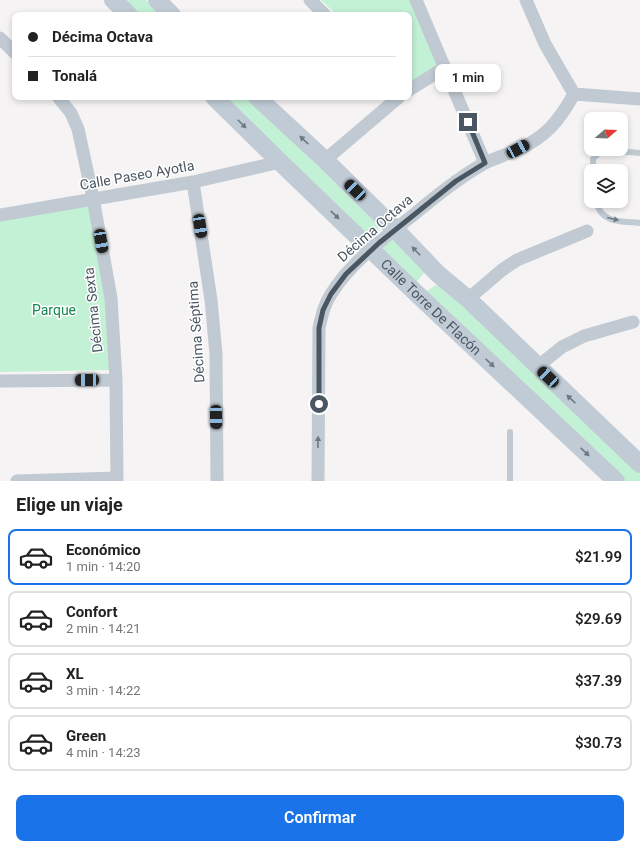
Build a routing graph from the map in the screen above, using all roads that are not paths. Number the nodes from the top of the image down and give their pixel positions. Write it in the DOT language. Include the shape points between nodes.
graph roads {
  1 [pos="113,0"];
  2 [pos="157,0"];
  3 [pos="310,0"];
  4 [pos="416,0"];
  5 [pos="526,0"];
  6 [pos="126,12"];
  7 [pos="169,12"];
  8 [pos="322,12"];
  9 [pos="0,38"];
  10 [pos="12,50"];
  11 [pos="444,68"];
  12 [pos="412,88"];
  13 [pos="574,94"];
  14 [pos="640,99"];
  15 [pos="60,100"];
  16 [pos="221,100"];
  17 [pos="260,100"];
  18 [pos="395,100"];
  19 [pos="640,153"];
  20 [pos="325,160"];
  21 [pos="280,162"];
  22 [pos="485,163"];
  23 [pos="593,164"];
  24 [pos="193,182"];
  25 [pos="93,198"];
  26 [pos="598,208"];
  27 [pos="0,215"];
  28 [pos="640,223"];
  29 [pos="395,229"];
  30 [pos="587,231"];
  31 [pos="371,250"];
  32 [pos="438,274"];
  33 [pos="416,294"];
  34 [pos="468,299"];
  35 [pos="633,322"];
  36 [pos="537,367"];
  37 [pos="116,380"];
  38 [pos="0,382"];
  39 [pos="510,432"];
  40 [pos="640,464"];
  41 [pos="117,480"];
  42 [pos="17,481"];
  43 [pos="217,481"];
  44 [pos="318,481"];
  45 [pos="510,481"];
  46 [pos="616,481"];
  1 -- 6 [label="street"];
  2 -- 7 [label="street"];
  3 -- 8 [label="street"];
  4 -- 11 [label="street"];
  5 -- 13 [label="street" via="545,44"];
  9 -- 10 [label="street"];
  11 -- 12 [label="street"];
  11 -- 22 [label="street"];
  13 -- 14 [label="street"];
  13 -- 22 [label="street, Décima Octava" via="563,114 547,132 518,149"];
  15 -- 25 [label="street, Décima Sexta" via="71,113 78,129"];
  16 -- 21 [label="street, Calle Torre De Flacón, one-way"];
  20 -- 17 [label="street, Calle Torre De Flacón, one-way"];
  18 -- 20 [label="street"];
  19 -- 23 [label="lane" via="601,151 593,159"];
  20 -- 29 [label="street, Calle Torre De Flacón"];
  21 -- 24 [label="street, Calle Paseo Ayotla"];
  21 -- 31 [label="street, Calle Torre De Flacón, one-way"];
  22 -- 29 [label="street, Décima Octava" via="456,181"];
  24 -- 25 [label="street, Calle Paseo Ayotla"];
  24 -- 43 [label="street, Décima Séptima" via="211,300 215,346"];
  25 -- 27 [label="street, Calle Paseo Ayotla"];
  25 -- 37 [label="street, Décima Sexta" via="110,298"];
  26 -- 28 [label="lane, one-way" via="601,214 611,220"];
  29 -- 31 [label="street, Décima Octava"];
  32 -- 29 [label="street, Calle Torre De Flacón, one-way"];
  30 -- 34 [label="street" via="517,260"];
  31 -- 33 [label="street, Calle Torre De Flacón"];
  44 -- 31 [label="street, Décima Octava, one-way" via="319,328 323,310 346,274"];
  32 -- 33 [label="street"];
  32 -- 34 [label="street, Calle Torre De Flacón"];
  33 -- 46 [label="street, Calle Torre De Flacón, one-way"];
  34 -- 36 [label="street, Calle Torre De Flacón"];
  35 -- 36 [label="street" via="584,336 562,347"];
  40 -- 36 [label="street, Calle Torre De Flacón, one-way"];
  37 -- 38 [label="street"];
  37 -- 41 [label="street, Décima Sexta"];
  39 -- 45 [label="lane"];
  41 -- 42 [label="street"];
}
